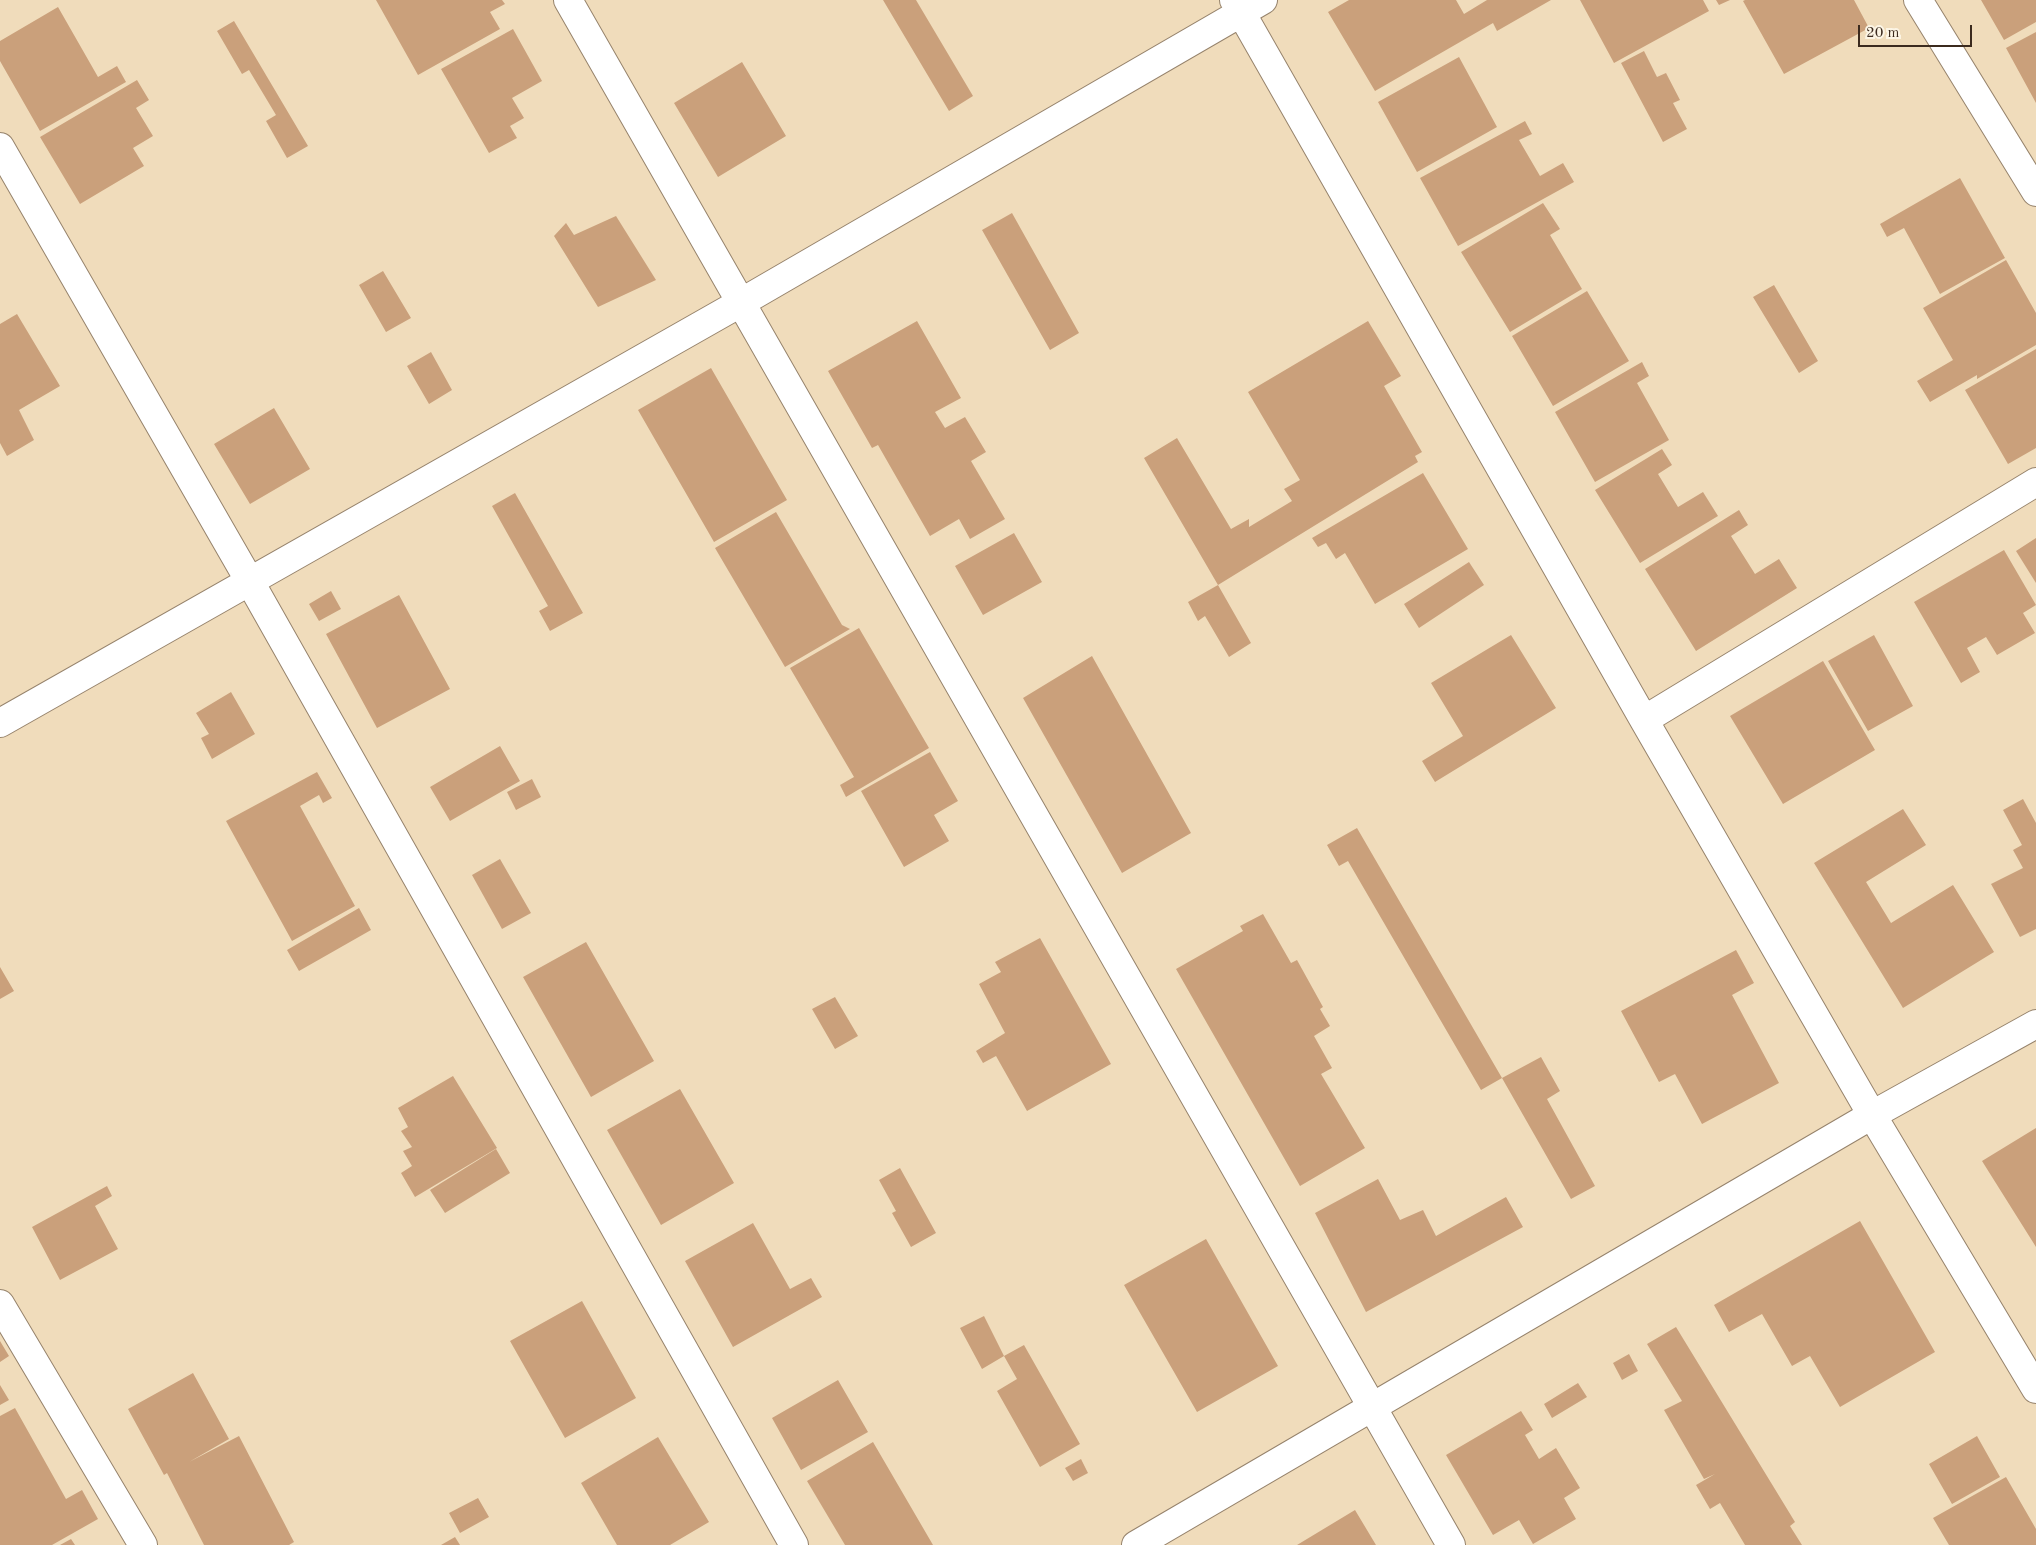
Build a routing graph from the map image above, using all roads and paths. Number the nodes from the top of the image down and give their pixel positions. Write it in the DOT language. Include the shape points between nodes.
graph roads {
  1 [pos="568,0"];
  2 [pos="1918,0"];
  3 [pos="1246,4"];
  4 [pos="0,147"];
  5 [pos="2036,192"];
  6 [pos="742,302"];
  7 [pos="2036,482"];
  8 [pos="249,580"];
  9 [pos="1644,720"];
  10 [pos="0,723"];
  11 [pos="2036,1024"];
  12 [pos="1872,1115"];
  13 [pos="0,1304"];
  14 [pos="2036,1389"];
  15 [pos="1373,1407"];
  16 [pos="143,1545"];
  17 [pos="794,1545"];
  18 [pos="1136,1545"];
  19 [pos="1452,1545"];
  1 -- 6 [label="street"];
  2 -- 5 [label="street"];
  3 -- 6 [label="street"];
  3 -- 9 [label="street"];
  4 -- 8 [label="street"];
  6 -- 8 [label="street"];
  6 -- 15 [label="street"];
  7 -- 9 [label="street"];
  8 -- 10 [label="street"];
  8 -- 17 [label="street"];
  9 -- 12 [label="street"];
  11 -- 12 [label="street"];
  12 -- 14 [label="street"];
  12 -- 15 [label="street"];
  13 -- 16 [label="street"];
  15 -- 18 [label="street"];
  15 -- 19 [label="street"];
}
